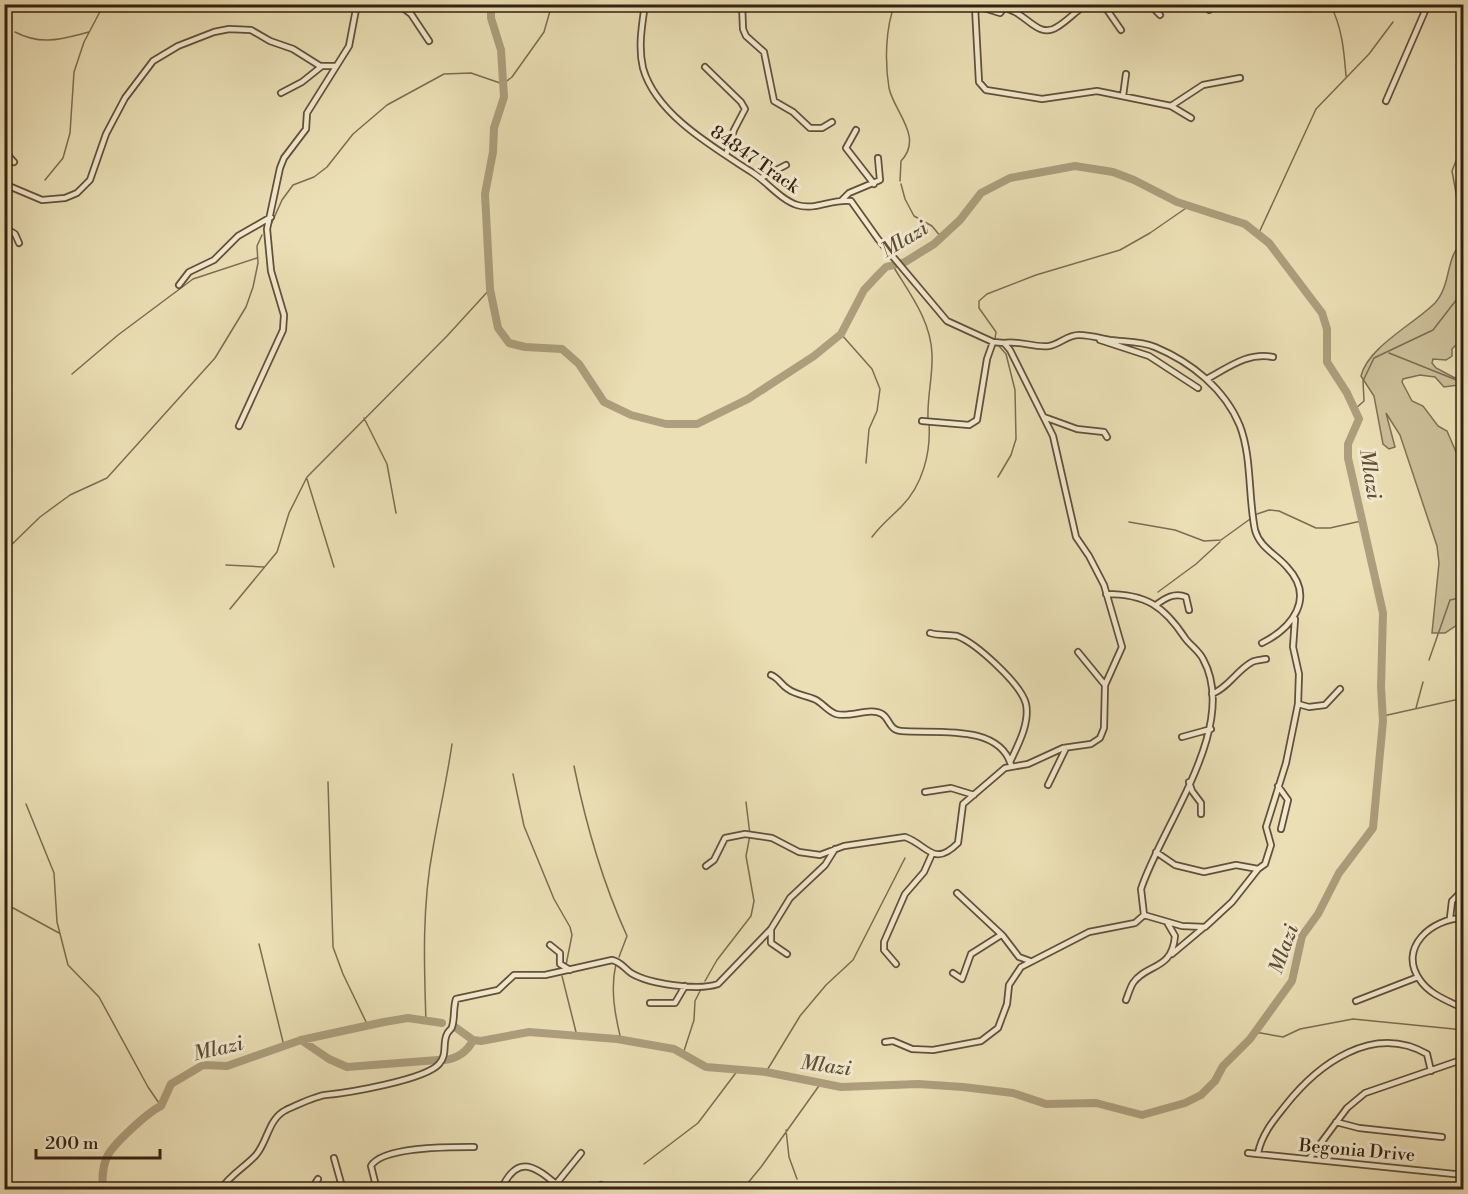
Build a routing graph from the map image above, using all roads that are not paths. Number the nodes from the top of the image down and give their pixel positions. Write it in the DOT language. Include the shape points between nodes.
graph roads {
  1 [pos="357,4"];
  2 [pos="381,4"];
  3 [pos="389,4"];
  4 [pos="398,4"];
  5 [pos="645,4"];
  6 [pos="742,4"];
  7 [pos="998,4"];
  8 [pos="1088,4"];
  9 [pos="1103,4"];
  10 [pos="1149,4"];
  11 [pos="1428,4"];
  12 [pos="973,6"];
  13 [pos="1004,8"];
  14 [pos="1160,15"];
  15 [pos="1121,30"];
  16 [pos="429,41"];
  17 [pos="322,66"];
  18 [pos="336,66"];
  19 [pos="705,67"];
  20 [pos="1126,74"];
  21 [pos="1240,78"];
  22 [pos="281,93"];
  23 [pos="1123,96"];
  24 [pos="1386,101"];
  25 [pos="1171,106"];
  26 [pos="1191,118"];
  27 [pos="832,122"];
  28 [pos="856,130"];
  29 [pos="4,151"];
  30 [pos="726,155"];
  31 [pos="878,158"];
  32 [pos="14,162"];
  33 [pos="786,165"];
  34 [pos="761,178"];
  35 [pos="4,184"];
  36 [pos="874,184"];
  37 [pos="842,200"];
  38 [pos="271,217"];
  39 [pos="4,227"];
  40 [pos="19,243"];
  41 [pos="179,285"];
  42 [pos="1095,337"];
  43 [pos="993,342"];
  44 [pos="1004,343"];
  45 [pos="1273,357"];
  46 [pos="1207,379"];
  47 [pos="1198,388"];
  48 [pos="1044,417"];
  49 [pos="922,421"];
  50 [pos="239,426"];
  51 [pos="1107,437"];
  52 [pos="1106,594"];
  53 [pos="1156,605"];
  54 [pos="1189,610"];
  55 [pos="1296,614"];
  56 [pos="930,633"];
  57 [pos="1262,643"];
  58 [pos="1078,652"];
  59 [pos="1266,659"];
  60 [pos="771,675"];
  61 [pos="1105,685"];
  62 [pos="1340,689"];
  63 [pos="1212,694"];
  64 [pos="1298,704"];
  65 [pos="1211,729"];
  66 [pos="1182,737"];
  67 [pos="1066,748"];
  68 [pos="1010,764"];
  69 [pos="1189,782"];
  70 [pos="1048,785"];
  71 [pos="1278,786"];
  72 [pos="925,792"];
  73 [pos="974,795"];
  74 [pos="1201,814"];
  75 [pos="1281,829"];
  76 [pos="835,849"];
  77 [pos="1156,852"];
  78 [pos="932,854"];
  79 [pos="706,866"];
  80 [pos="1258,869"];
  81 [pos="1464,889"];
  82 [pos="957,893"];
  83 [pos="1144,915"];
  84 [pos="1450,918"];
  85 [pos="1464,918"];
  86 [pos="1167,923"];
  87 [pos="1203,928"];
  88 [pos="771,929"];
  89 [pos="1001,935"];
  90 [pos="550,945"];
  91 [pos="787,954"];
  92 [pos="1169,955"];
  93 [pos="1030,961"];
  94 [pos="896,964"];
  95 [pos="570,970"];
  96 [pos="953,973"];
  97 [pos="1418,977"];
  98 [pos="685,986"];
  99 [pos="1126,1000"];
  100 [pos="1356,1001"];
  101 [pos="650,1003"];
  102 [pos="1464,1009"];
  103 [pos="885,1042"];
  104 [pos="1464,1059"];
  105 [pos="1431,1071"];
  106 [pos="1336,1122"];
  107 [pos="1442,1137"];
  108 [pos="474,1147"];
  109 [pos="581,1153"];
  110 [pos="1248,1153"];
  111 [pos="1258,1153"];
  112 [pos="334,1158"];
  113 [pos="1309,1159"];
  114 [pos="1464,1175"];
  115 [pos="318,1179"];
  116 [pos="556,1184"];
  117 [pos="220,1190"];
  118 [pos="311,1190"];
  119 [pos="343,1190"];
  120 [pos="376,1190"];
  121 [pos="501,1190"];
  122 [pos="563,1190"];
  1 -- 18 [label="street" via="349,46"];
  2 -- 3 [label="street"];
  4 -- 16 [label="street" via="411,14"];
  5 -- 30 [label="street, 84847 Track" via="641,47 650,85 687,128"];
  6 -- 27 [label="street" via="744,33 765,54 774,101 810,128 822,128"];
  7 -- 13 [label="street"];
  8 -- 13 [label="street" via="1048,30 1039,29"];
  9 -- 15 [label="street"];
  10 -- 14 [label="street"];
  11 -- 24 [label="street"];
  12 -- 13 [label="street" via="1000,13"];
  12 -- 23 [label="street" via="979,82 983,88 1042,99 1093,91"];
  17 -- 18 [label="street"];
  17 -- 22 [label="street"];
  17 -- 35 [label="street" via="255,31 214,32 153,61 125,98 106,134 90,180 77,193 42,200"];
  18 -- 38 [label="street" via="307,112 308,126 302,137 282,162"];
  19 -- 30 [label="street" via="745,109"];
  20 -- 23 [label="street"];
  21 -- 25 [label="street" via="1203,85"];
  23 -- 25 [label="street"];
  25 -- 26 [label="street"];
  28 -- 36 [label="street" via="846,148"];
  29 -- 32 [label="street"];
  30 -- 34 [label="street, 84847 Track"];
  31 -- 36 [label="street" via="881,179"];
  33 -- 34 [label="street"];
  34 -- 37 [label="street, 84847 Track" via="800,206"];
  36 -- 37 [label="street, 84847 Track"];
  37 -- 43 [label="street" via="854,204 946,321"];
  38 -- 41 [label="street" via="238,236 214,260 189,272"];
  38 -- 50 [label="street" via="268,247 284,330"];
  39 -- 40 [label="street" via="15,234"];
  42 -- 44 [label="street" via="1075,335 1049,346"];
  42 -- 46 [label="street" via="1155,347"];
  42 -- 47 [label="street" via="1149,356"];
  43 -- 44 [label="street"];
  43 -- 49 [label="street" via="975,422 962,425"];
  44 -- 48 [label="street"];
  45 -- 46 [label="street" via="1243,359"];
  46 -- 55 [label="street" via="1239,425 1245,443 1256,532 1266,549 1292,573 1298,591"];
  48 -- 51 [label="street" via="1077,429 1104,432"];
  48 -- 52 [label="street" via="1055,443 1076,537 1097,569"];
  52 -- 53 [label="street" via="1131,596"];
  52 -- 61 [label="street" via="1122,647"];
  53 -- 54 [label="street" via="1180,594 1186,597"];
  53 -- 63 [label="street" via="1171,617 1203,660"];
  55 -- 57 [label="street" via="1286,629"];
  55 -- 64 [label="street" via="1293,647 1299,674"];
  56 -- 68 [label="street" via="966,641 989,658 1020,693 1026,704 1024,729"];
  58 -- 61 [label="street"];
  59 -- 63 [label="street" via="1251,663 1226,687"];
  60 -- 68 [label="street" via="788,689 814,699 833,713 879,713 900,731 970,735 1000,747"];
  61 -- 67 [label="street" via="1104,728 1100,738 1091,744"];
  62 -- 64 [label="street" via="1325,705"];
  63 -- 65 [label="street"];
  64 -- 71 [label="street"];
  65 -- 66 [label="street"];
  65 -- 69 [label="street"];
  67 -- 68 [label="street" via="1028,764"];
  67 -- 70 [label="street"];
  68 -- 73 [label="street"];
  69 -- 74 [label="street" via="1201,803"];
  69 -- 77 [label="street"];
  71 -- 75 [label="street" via="1288,800"];
  71 -- 80 [label="street" via="1266,827 1270,851 1265,864"];
  72 -- 73 [label="street" via="951,788"];
  73 -- 78 [label="street" via="962,808 957,843 946,853"];
  76 -- 78 [label="street" via="905,837"];
  76 -- 79 [label="street" via="811,855 772,838 733,836 723,839"];
  76 -- 88 [label="street" via="825,865 790,898"];
  77 -- 80 [label="street" via="1175,865 1204,872 1236,865"];
  77 -- 83 [label="street" via="1141,889"];
  78 -- 94 [label="street" via="924,872 906,891 884,942 884,950"];
  80 -- 87 [label="street" via="1232,902"];
  81 -- 84 [label="street" via="1452,901"];
  82 -- 89 [label="street"];
  83 -- 86 [label="street"];
  83 -- 93 [label="street" via="1135,923 1089,932"];
  84 -- 85 [label="street"];
  84 -- 97 [label="street" via="1435,924 1420,939 1414,958"];
  86 -- 87 [label="street"];
  86 -- 92 [label="street" via="1175,936"];
  87 -- 92 [label="street"];
  88 -- 91 [label="street" via="771,942"];
  88 -- 98 [label="street" via="718,984"];
  89 -- 93 [label="street" via="1018,957"];
  89 -- 96 [label="street" via="971,954 962,979"];
  90 -- 95 [label="street" via="560,953 560,964"];
  92 -- 99 [label="street" via="1135,980"];
  93 -- 103 [label="street" via="1011,980 998,1028 981,1041 933,1050"];
  95 -- 98 [label="street" via="612,960 642,977"];
  95 -- 117 [label="street" via="514,975 498,990 456,999 446,1053 437,1067 382,1086 324,1095 285,1110 274,1120 255,1155 230,1175"];
  97 -- 100 [label="street"];
  97 -- 102 [label="street" via="1430,991"];
  98 -- 101 [label="street" via="675,1004"];
  104 -- 105 [label="street"];
  105 -- 106 [label="street" via="1365,1094"];
  105 -- 111 [label="street" via="1427,1054 1387,1042 1338,1057 1299,1088 1266,1130"];
  106 -- 107 [label="street"];
  106 -- 113 [label="street"];
  108 -- 120 [label="street" via="416,1148 380,1159 371,1166"];
  109 -- 116 [label="street"];
  110 -- 111 [label="street, Begonia Drive"];
  111 -- 113 [label="street, Begonia Drive"];
  112 -- 119 [label="street"];
  113 -- 114 [label="street, Begonia Drive"];
  115 -- 118 [label="street"];
  116 -- 121 [label="street" via="537,1168 524,1166 512,1171"];
  116 -- 122 [label="street"];
}
